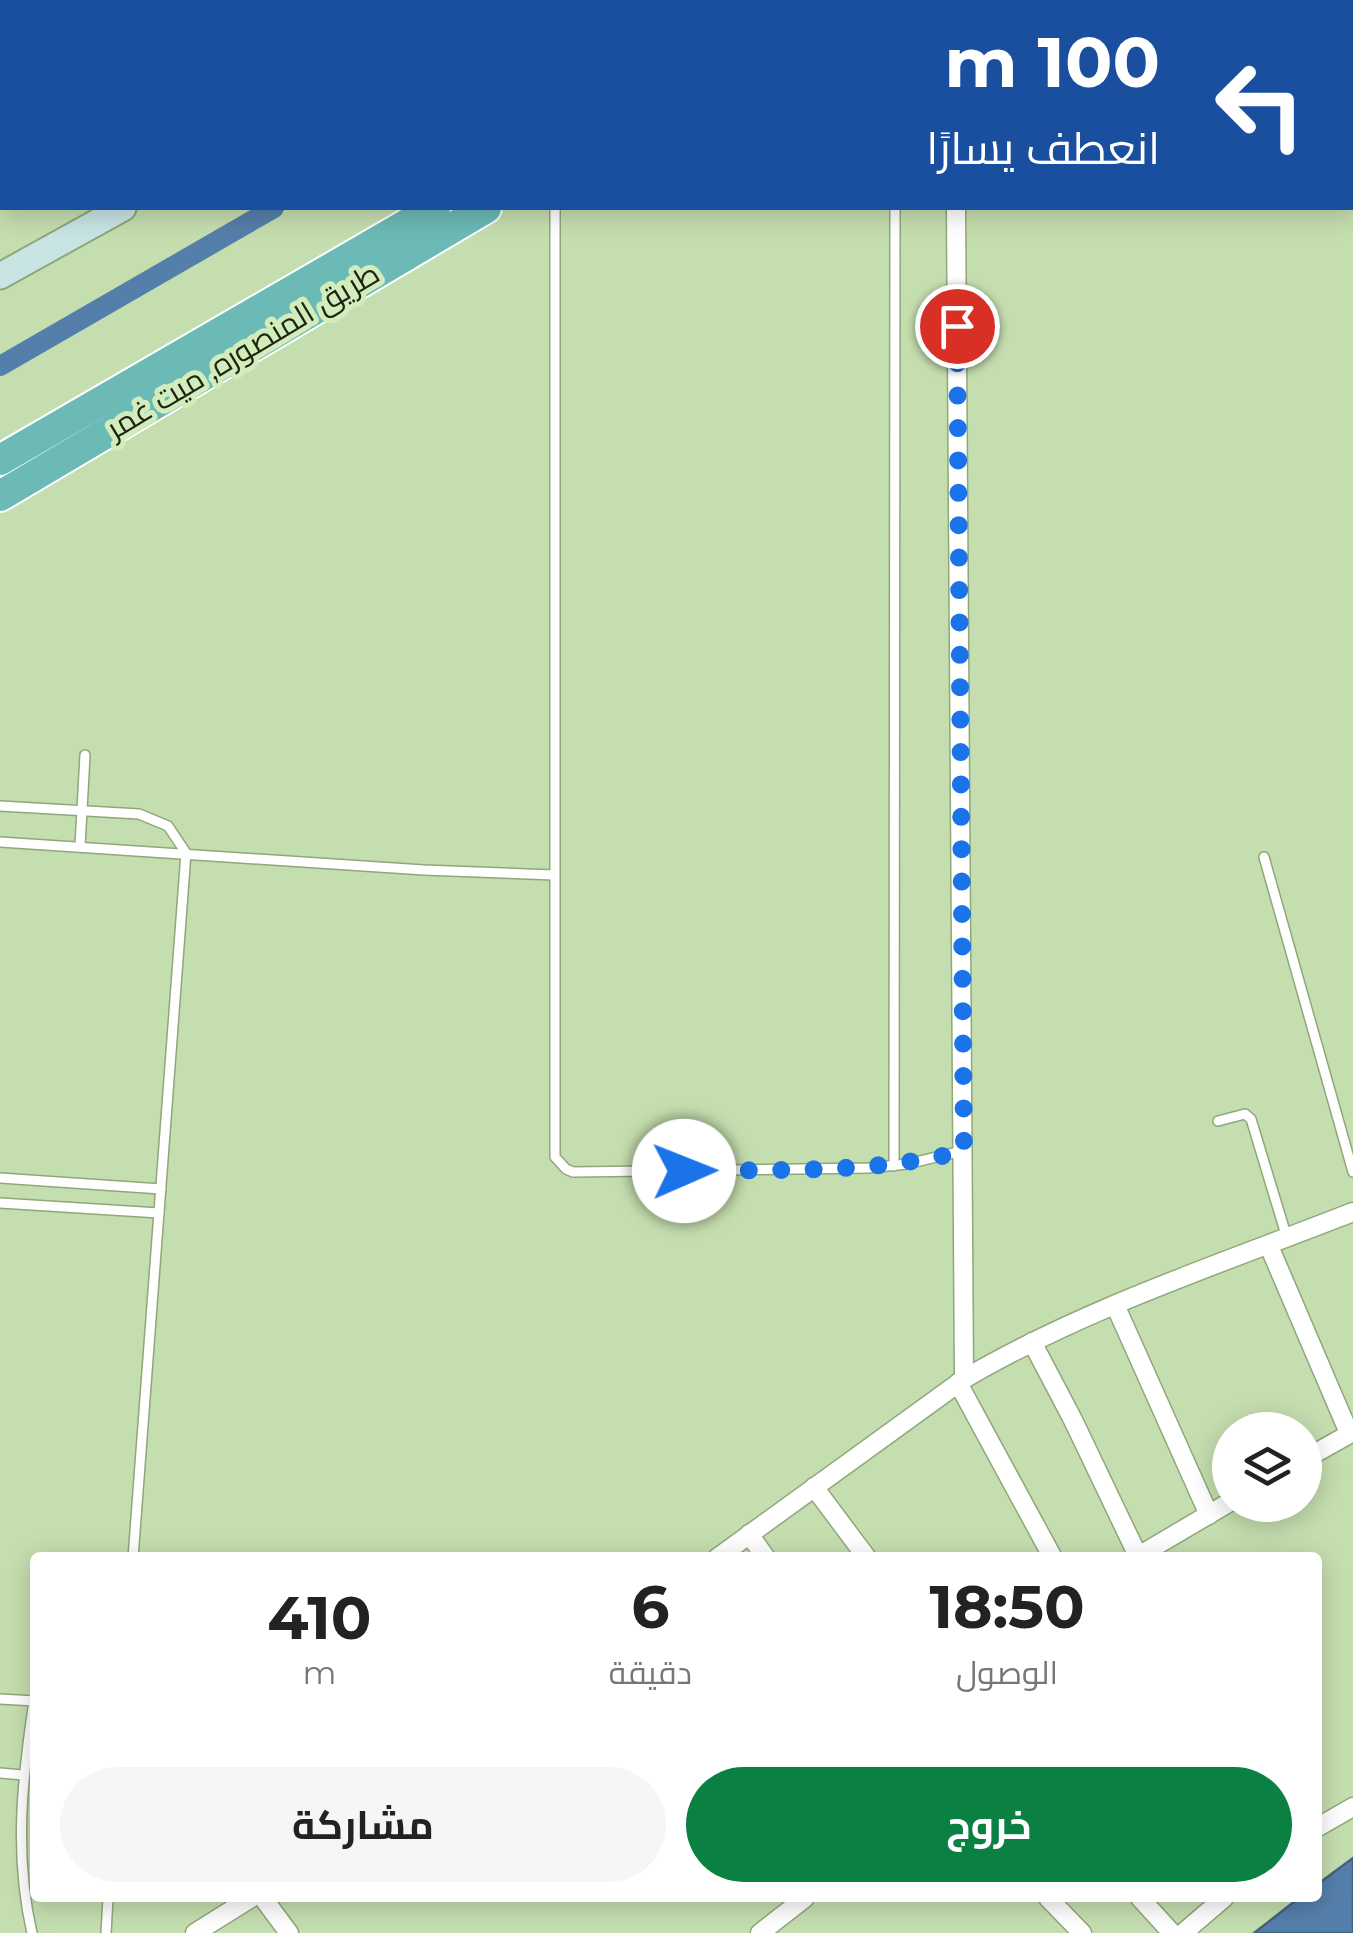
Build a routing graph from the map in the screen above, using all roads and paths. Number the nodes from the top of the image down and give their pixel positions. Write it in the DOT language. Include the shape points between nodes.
graph roads {
  1 [pos="115,210"];
  2 [pos="432,210"];
  3 [pos="483,210"];
  4 [pos="555,210"];
  5 [pos="895,210"];
  6 [pos="956,210"];
  7 [pos="0,276"];
  8 [pos="0,460"];
  9 [pos="0,496"];
  10 [pos="85,754"];
  11 [pos="0,806"];
  12 [pos="82,810"];
  13 [pos="0,842"];
  14 [pos="80,846"];
  15 [pos="186,853"];
  16 [pos="1264,856"];
  17 [pos="554,875"];
  18 [pos="1218,1121"];
  19 [pos="964,1151"];
  20 [pos="894,1166"];
  21 [pos="1353,1172"];
  22 [pos="0,1178"];
  23 [pos="161,1188"];
  24 [pos="0,1203"];
  25 [pos="1353,1212"];
  26 [pos="159,1213"];
  27 [pos="1288,1238"];
  28 [pos="1269,1246"];
  29 [pos="1116,1306"];
  30 [pos="1032,1342"];
  31 [pos="961,1381"];
  32 [pos="1351,1432"];
  33 [pos="1322,1449"];
  34 [pos="814,1488"];
  35 [pos="1212,1513"];
  36 [pos="1208,1515"];
  37 [pos="749,1534"];
  38 [pos="133,1552"];
  39 [pos="725,1552"];
  40 [pos="762,1552"];
  41 [pos="862,1552"];
  42 [pos="1050,1552"];
  43 [pos="1134,1552"];
  44 [pos="1143,1552"];
  45 [pos="0,1699"];
  46 [pos="30,1702"];
  47 [pos="30,1733"];
  48 [pos="0,1773"];
  49 [pos="23,1776"];
  50 [pos="1353,1806"];
  51 [pos="1322,1825"];
  52 [pos="30,1870"];
  53 [pos="22,1871"];
  54 [pos="108,1902"];
  55 [pos="245,1902"];
  56 [pos="266,1902"];
  57 [pos="800,1902"];
  58 [pos="1052,1902"];
  59 [pos="1144,1902"];
  60 [pos="1219,1902"];
  61 [pos="32,1933"];
  62 [pos="106,1933"];
  63 [pos="195,1933"];
  64 [pos="290,1933"];
  65 [pos="760,1933"];
  66 [pos="1082,1933"];
  67 [pos="1172,1933"];
  68 [pos="1183,1933"];
  1 -- 7 [label="main road"];
  2 -- 8 [label="highway, طريق المنصوره, ميت غمر"];
  3 -- 9 [label="highway, طريق المنصوره, ميت غمر"];
  4 -- 17 [label="lane"];
  5 -- 20 [label="lane"];
  6 -- 19 [label="street"];
  10 -- 12 [label="lane"];
  11 -- 12 [label="lane"];
  12 -- 14 [label="lane"];
  12 -- 15 [label="lane" via="155,818"];
  13 -- 14 [label="lane"];
  14 -- 15 [label="lane"];
  15 -- 17 [label="lane"];
  15 -- 23 [label="lane"];
  16 -- 21 [label="lane"];
  17 -- 20 [label="lane" via="553,1148 566,1169"];
  18 -- 27 [label="lane" via="1244,1114 1252,1119"];
  19 -- 20 [label="lane"];
  19 -- 31 [label="street"];
  22 -- 23 [label="lane"];
  23 -- 26 [label="lane"];
  24 -- 26 [label="lane"];
  25 -- 27 [label="street"];
  26 -- 38 [label="lane"];
  27 -- 28 [label="street"];
  28 -- 29 [label="street"];
  28 -- 32 [label="street"];
  29 -- 30 [label="street"];
  29 -- 36 [label="street"];
  30 -- 31 [label="street"];
  30 -- 43 [label="street"];
  31 -- 34 [label="street"];
  31 -- 42 [label="street"];
  32 -- 33 [label="street"];
  34 -- 37 [label="street"];
  34 -- 41 [label="street"];
  35 -- 36 [label="street"];
  36 -- 44 [label="street"];
  37 -- 39 [label="street"];
  37 -- 40 [label="street"];
  45 -- 46 [label="lane"];
  47 -- 49 [label="lane"];
  48 -- 49 [label="lane"];
  49 -- 53 [label="lane"];
  50 -- 51 [label="street"];
  52 -- 53 [label="lane"];
  53 -- 61 [label="lane"];
  54 -- 62 [label="lane"];
  55 -- 63 [label="street"];
  56 -- 64 [label="street"];
  57 -- 65 [label="street"];
  58 -- 66 [label="street"];
  59 -- 67 [label="street"];
  60 -- 68 [label="street"];
}
